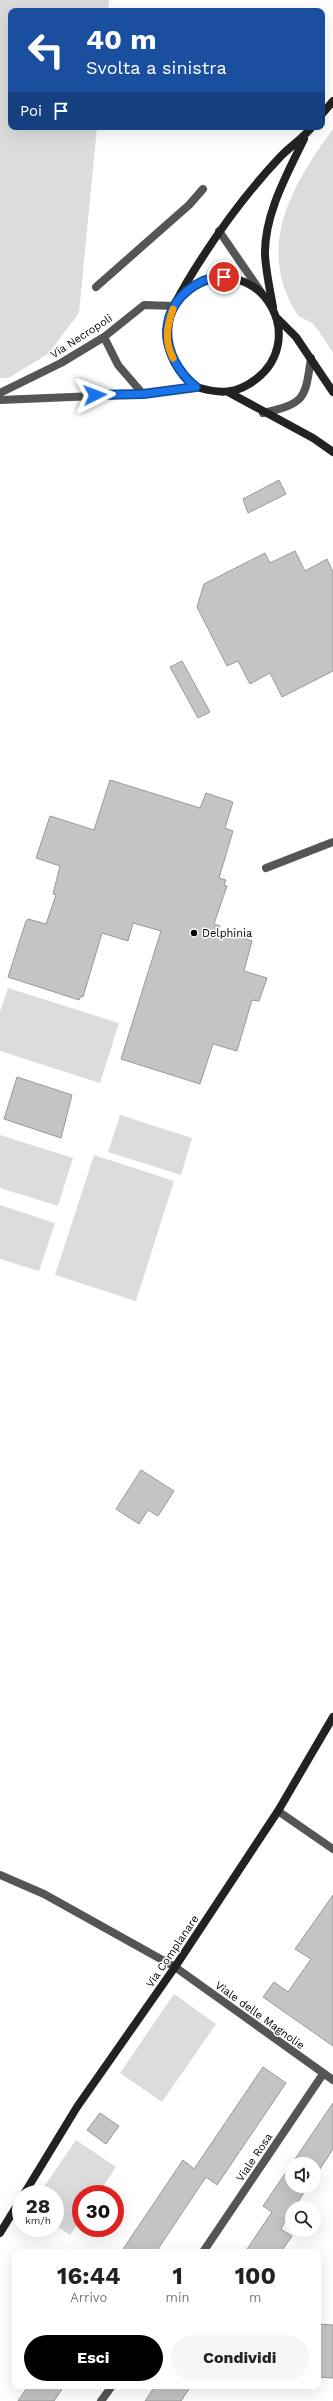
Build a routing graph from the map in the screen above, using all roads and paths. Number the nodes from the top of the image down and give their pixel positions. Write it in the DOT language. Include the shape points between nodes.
graph roads {
  1 [pos="333,101"];
  2 [pos="325,110"];
  3 [pos="310,130"];
  4 [pos="305,136"];
  5 [pos="203,189"];
  6 [pos="219,231"];
  7 [pos="96,287"];
  8 [pos="261,292"];
  9 [pos="174,306"];
  10 [pos="273,308"];
  11 [pos="278,319"];
  12 [pos="104,337"];
  13 [pos="311,358"];
  14 [pos="196,387"];
  15 [pos="228,392"];
  16 [pos="333,392"];
  17 [pos="0,393"];
  18 [pos="143,394"];
  19 [pos="0,400"];
  20 [pos="263,413"];
  21 [pos="333,452"];
  22 [pos="333,842"];
  23 [pos="266,868"];
  24 [pos="333,1717"];
  25 [pos="278,1811"];
  26 [pos="333,1849"];
  27 [pos="0,1875"];
  28 [pos="174,1967"];
  29 [pos="323,2074"];
  30 [pos="333,2080"];
  31 [pos="29,2185"];
  32 [pos="12,2214"];
  33 [pos="0,2233"];
  34 [pos="205,2249"];
  35 [pos="110,2389"];
  36 [pos="101,2401"];
  1 -- 2 [label="street"];
  3 -- 4 [label="street"];
  4 -- 6 [label="street" via="282,156"];
  4 -- 10 [label="street" via="285,179 268,229 265,254"];
  5 -- 7 [label="street"];
  6 -- 8 [label="street"];
  6 -- 9 [label="street"];
  8 -- 9 [label="street" via="243,281 224,277 210,279 187,290"];
  8 -- 10 [label="street"];
  9 -- 12 [label="street, Via Necropoli" via="144,305"];
  9 -- 14 [label="street" via="167,327 168,349 181,373"];
  10 -- 11 [label="street"];
  11 -- 13 [label="street" via="296,337"];
  11 -- 15 [label="street" via="278,345 272,361 262,374 249,384"];
  12 -- 17 [label="street, Via Necropoli" via="61,363"];
  12 -- 18 [label="street" via="118,365"];
  13 -- 16 [label="street"];
  13 -- 20 [label="street" via="308,383 302,397 286,407"];
  14 -- 15 [label="street" via="213,392"];
  14 -- 18 [label="street"];
  15 -- 20 [label="street"];
  18 -- 19 [label="street"];
  20 -- 21 [label="street" via="313,438"];
  22 -- 23 [label="street"];
  24 -- 25 [label="street, Via Complanare"];
  25 -- 26 [label="street"];
  25 -- 28 [label="street, Via Complanare"];
  27 -- 28 [label="street, Viale delle Magnolie" via="44,1894"];
  28 -- 29 [label="street, Viale delle Magnolie"];
  28 -- 31 [label="street, Via Complanare" via="77,2107"];
  29 -- 30 [label="street, Viale delle Magnolie"];
  29 -- 34 [label="street, Viale Rosa"];
  32 -- 33 [label="street"];
  35 -- 36 [label="street"];
}
